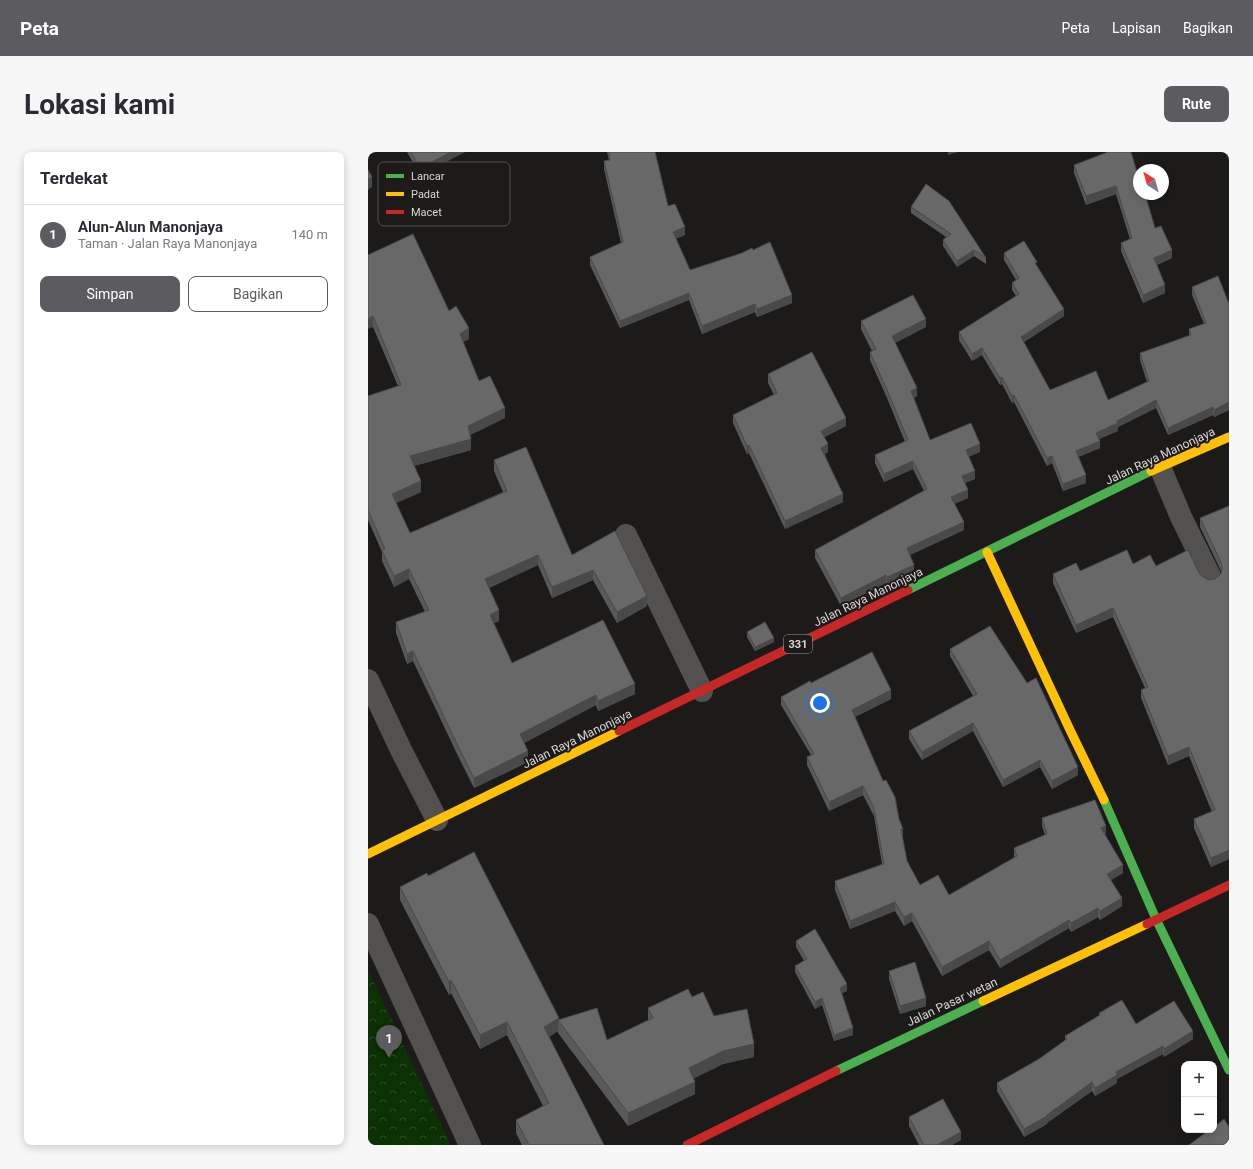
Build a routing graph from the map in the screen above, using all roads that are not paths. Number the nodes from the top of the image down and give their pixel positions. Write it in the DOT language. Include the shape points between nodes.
graph roads {
  1 [pos="1229,437"];
  2 [pos="1160,467"];
  3 [pos="626,535"];
  4 [pos="987,552"];
  5 [pos="1210,576"];
  6 [pos="368,680"];
  7 [pos="702,691"];
  8 [pos="437,820"];
  9 [pos="368,854"];
  10 [pos="1229,884"];
  11 [pos="1156,919"];
  12 [pos="368,924"];
  13 [pos="1229,1070"];
  14 [pos="470,1145"];
  15 [pos="687,1145"];
  1 -- 2 [label="street, Jalan Raya Manonjaya / 331"];
  2 -- 4 [label="street, Jalan Raya Manonjaya / 331"];
  2 -- 5 [label="street"];
  3 -- 7 [label="street"];
  4 -- 7 [label="street, Jalan Raya Manonjaya / 331"];
  4 -- 11 [label="street" via="1107,805"];
  6 -- 8 [label="street"];
  7 -- 8 [label="street, Jalan Raya Manonjaya / 331"];
  8 -- 9 [label="street, Jalan Raya Manonjaya / 331"];
  10 -- 11 [label="street, Jalan Pasar wetan"];
  11 -- 13 [label="street"];
  11 -- 15 [label="street, Jalan Pasar wetan" via="848,1065"];
  12 -- 14 [label="street"];
}
